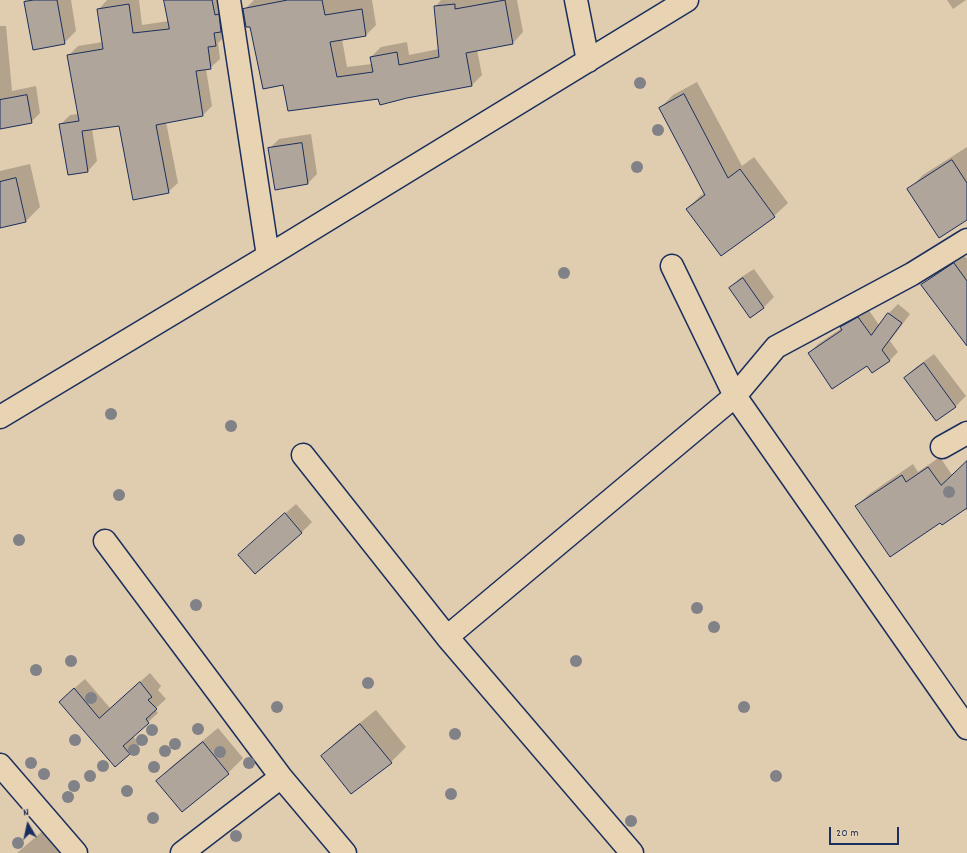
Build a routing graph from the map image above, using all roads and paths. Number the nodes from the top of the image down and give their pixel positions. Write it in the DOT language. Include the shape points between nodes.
graph roads {
  1 [pos="228,0"];
  2 [pos="576,0"];
  3 [pos="687,0"];
  4 [pos="588,61"];
  5 [pos="967,240"];
  6 [pos="268,256"];
  7 [pos="672,266"];
  8 [pos="735,396"];
  9 [pos="0,417"];
  10 [pos="967,433"];
  11 [pos="942,447"];
  12 [pos="303,455"];
  13 [pos="105,541"];
  14 [pos="447,637"];
  15 [pos="967,728"];
  16 [pos="0,765"];
  17 [pos="281,777"];
  18 [pos="76,853"];
  19 [pos="182,853"];
  20 [pos="345,853"];
  21 [pos="632,853"];
  1 -- 6 [label="street"];
  2 -- 4 [label="street"];
  3 -- 4 [label="street"];
  4 -- 6 [label="street"];
  5 -- 8 [label="street" via="912,274 776,347"];
  6 -- 9 [label="street"];
  7 -- 8 [label="street"];
  8 -- 14 [label="street"];
  8 -- 15 [label="street"];
  10 -- 11 [label="street"];
  12 -- 14 [label="street"];
  13 -- 17 [label="street"];
  14 -- 21 [label="street"];
  16 -- 18 [label="street"];
  17 -- 19 [label="street"];
  17 -- 20 [label="street"];
}
